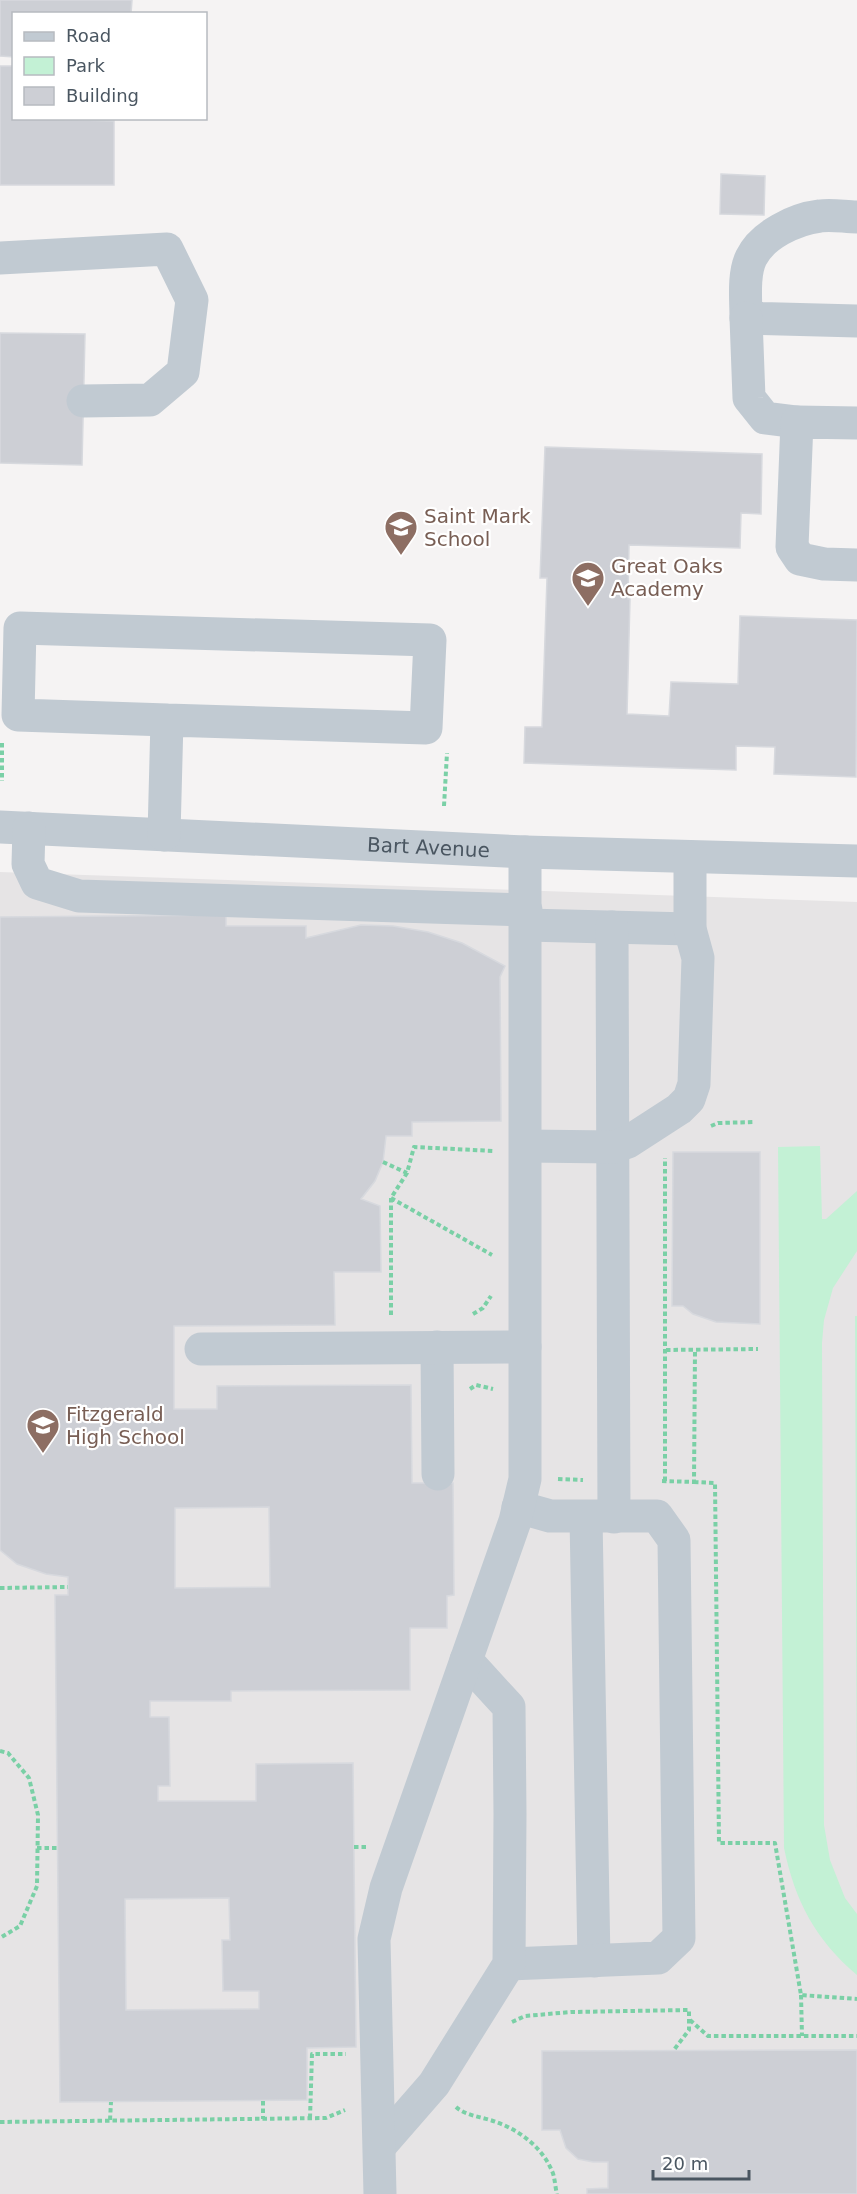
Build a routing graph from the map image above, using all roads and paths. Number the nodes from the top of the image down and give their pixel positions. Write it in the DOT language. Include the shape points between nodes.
graph roads {
  1 [pos="857,217"];
  2 [pos="0,258"];
  3 [pos="746,318"];
  4 [pos="857,321"];
  5 [pos="83,401"];
  6 [pos="798,422"];
  7 [pos="857,423"];
  8 [pos="857,565"];
  9 [pos="167,720"];
  10 [pos="426,728"];
  11 [pos="2,734"];
  12 [pos="2,781"];
  13 [pos="444,806"];
  14 [pos="14,828"];
  15 [pos="164,835"];
  16 [pos="525,852"];
  17 [pos="690,857"];
  18 [pos="857,861"];
  19 [pos="526,918"];
  20 [pos="612,927"];
  21 [pos="690,929"];
  22 [pos="614,1147"];
  23 [pos="515,1149"];
  24 [pos="665,1151"];
  25 [pos="383,1162"];
  26 [pos="407,1173"];
  27 [pos="391,1198"];
  28 [pos="493,1256"];
  29 [pos="492,1294"];
  30 [pos="468,1317"];
  31 [pos="392,1323"];
  32 [pos="437,1347"];
  33 [pos="525,1347"];
  34 [pos="201,1349"];
  35 [pos="758,1349"];
  36 [pos="666,1350"];
  37 [pos="463,1394"];
  38 [pos="500,1394"];
  39 [pos="438,1474"];
  40 [pos="665,1481"];
  41 [pos="694,1482"];
  42 [pos="518,1507"];
  43 [pos="600,1517"];
  44 [pos="68,1587"];
  45 [pos="0,1588"];
  46 [pos="466,1660"];
  47 [pos="0,1751"];
  48 [pos="37,1848"];
  49 [pos="57,1848"];
  50 [pos="0,1938"];
  51 [pos="594,1961"];
  52 [pos="509,1964"];
  53 [pos="801,1995"];
  54 [pos="857,1999"];
  55 [pos="689,2019"];
  56 [pos="507,2025"];
  57 [pos="802,2036"];
  58 [pos="857,2036"];
  59 [pos="673,2051"];
  60 [pos="358,2054"];
  61 [pos="454,2098"];
  62 [pos="263,2100"];
  63 [pos="111,2102"];
  64 [pos="347,2109"];
  65 [pos="310,2118"];
  66 [pos="263,2119"];
  67 [pos="110,2120"];
  68 [pos="0,2122"];
  69 [pos="380,2146"];
  70 [pos="380,2194"];
  71 [pos="557,2194"];
  1 -- 3 [label="street" via="820,216 803,220 776,231 758,246 747,273"];
  2 -- 5 [label="street" via="167,249 192,300 183,372 150,400"];
  3 -- 4 [label="street"];
  3 -- 6 [label="street" via="749,398 765,418"];
  6 -- 7 [label="street"];
  6 -- 8 [label="street" via="792,547 800,559"];
  9 -- 10 [label="street"];
  9 -- 10 [label="street" via="18,715 20,627 429,640"];
  9 -- 15 [label="street"];
  10 -- 13 [label="path" via="447,749"];
  11 -- 12 [label="path"];
  14 -- 15 [label="street, Bart Avenue"];
  14 -- 19 [label="street" via="37,883 79,896"];
  15 -- 16 [label="street, Bart Avenue"];
  16 -- 17 [label="street, Bart Avenue"];
  16 -- 19 [label="street"];
  17 -- 18 [label="street, Bart Avenue"];
  17 -- 21 [label="street"];
  19 -- 20 [label="street"];
  19 -- 23 [label="street"];
  20 -- 21 [label="street"];
  20 -- 22 [label="street"];
  21 -- 22 [label="street" via="698,958 692,1092 679,1109"];
  22 -- 23 [label="street"];
  22 -- 43 [label="street"];
  23 -- 26 [label="path" via="414,1147"];
  23 -- 33 [label="street"];
  24 -- 36 [label="path"];
  25 -- 26 [label="path"];
  26 -- 27 [label="path"];
  27 -- 28 [label="path"];
  27 -- 31 [label="path"];
  29 -- 30 [label="path" via="483,1308"];
  32 -- 33 [label="street"];
  32 -- 34 [label="street"];
  32 -- 39 [label="street"];
  33 -- 42 [label="street" via="525,1479"];
  35 -- 36 [label="path"];
  36 -- 40 [label="path"];
  37 -- 38 [label="path" via="476,1384"];
  41 -- 53 [label="path" via="715,1483 719,1843 775,1843"];
  42 -- 43 [label="street" via="550,1516"];
  42 -- 46 [label="street"];
  43 -- 51 [label="street"];
  43 -- 51 [label="street" via="657,1516 674,1540 679,1938 658,1958"];
  44 -- 45 [label="path"];
  46 -- 52 [label="street" via="508,1707"];
  46 -- 69 [label="street" via="386,1888 374,1939"];
  47 -- 48 [label="path" via="8,1753 29,1778 38,1815"];
  48 -- 49 [label="path"];
  48 -- 50 [label="path" via="37,1886 20,1926"];
  51 -- 52 [label="street"];
  52 -- 69 [label="street" via="434,2084"];
  53 -- 54 [label="path"];
  53 -- 57 [label="path"];
  55 -- 56 [label="path" via="689,2010 571,2012 525,2016"];
  55 -- 57 [label="path" via="708,2036"];
  55 -- 59 [label="path" via="689,2030"];
  57 -- 58 [label="path"];
  60 -- 65 [label="path" via="312,2054"];
  61 -- 71 [label="path" via="457,2109 505,2126 540,2151 552,2172"];
  62 -- 66 [label="path"];
  63 -- 67 [label="path"];
  64 -- 65 [label="path" via="326,2118"];
  65 -- 66 [label="path"];
  66 -- 67 [label="path"];
  67 -- 68 [label="path"];
  69 -- 70 [label="street"];
}
